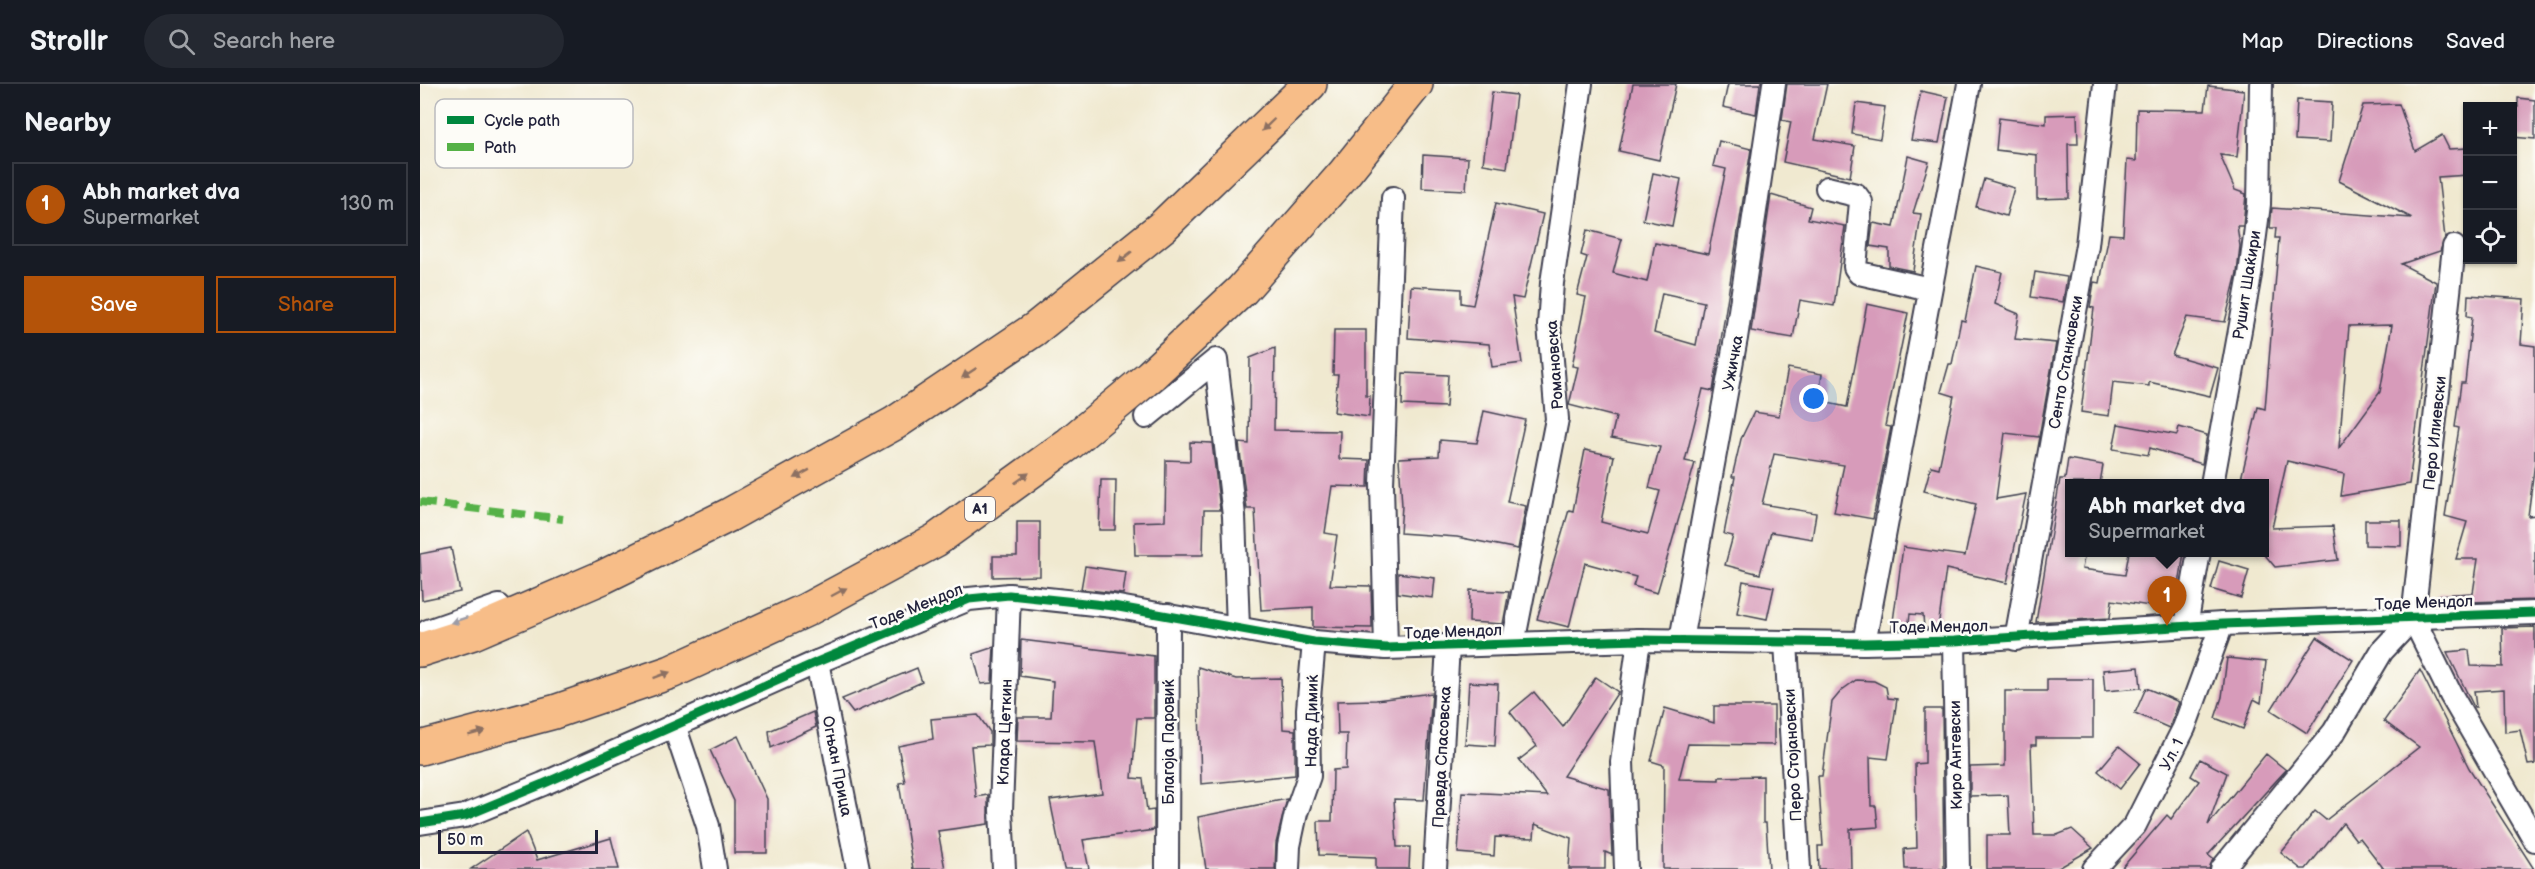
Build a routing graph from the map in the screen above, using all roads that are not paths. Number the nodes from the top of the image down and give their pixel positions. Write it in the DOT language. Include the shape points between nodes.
graph roads {
  1 [pos="1310,84"];
  2 [pos="1416,84"];
  3 [pos="1581,84"];
  4 [pos="1774,84"];
  5 [pos="1969,84"];
  6 [pos="2105,84"];
  7 [pos="2261,84"];
  8 [pos="1827,188"];
  9 [pos="1393,198"];
  10 [pos="2454,247"];
  11 [pos="1930,289"];
  12 [pos="1146,417"];
  13 [pos="2213,479"];
  14 [pos="729,515"];
  15 [pos="2198,557"];
  16 [pos="1009,595"];
  17 [pos="2535,613"];
  18 [pos="1168,615"];
  19 [pos="2413,618"];
  20 [pos="2222,624"];
  21 [pos="2186,626"];
  22 [pos="1238,628"];
  23 [pos="420,634"];
  24 [pos="2016,639"];
  25 [pos="1639,640"];
  26 [pos="1681,640"];
  27 [pos="1954,641"];
  28 [pos="1314,642"];
  29 [pos="1786,642"];
  30 [pos="1864,643"];
  31 [pos="1513,644"];
  32 [pos="1448,646"];
  33 [pos="1386,648"];
  34 [pos="420,650"];
  35 [pos="818,662"];
  36 [pos="674,725"];
  37 [pos="420,748"];
  38 [pos="420,823"];
  39 [pos="2535,840"];
  40 [pos="715,869"];
  41 [pos="858,869"];
  42 [pos="1004,869"];
  43 [pos="1167,869"];
  44 [pos="1288,869"];
  45 [pos="1435,869"];
  46 [pos="1626,869"];
  47 [pos="1799,869"];
  48 [pos="1958,869"];
  49 [pos="2094,869"];
  50 [pos="2222,869"];
  1 -- 14 [label="highway, one-way" via="1163,226 1035,329 895,423"];
  37 -- 2 [label="highway, A1, one-way" via="554,712 671,672 806,610 936,540 1070,443 1225,306 1343,175"];
  3 -- 31 [label="street, Романовска" via="1552,283 1549,325 1557,419"];
  4 -- 26 [label="street, Ужичка" via="1736,338"];
  5 -- 11 [label="street"];
  6 -- 24 [label="street, Сенто Станковски" via="2087,244"];
  7 -- 13 [label="street, Рушит Шаќири" via="2259,204 2252,264"];
  8 -- 11 [label="street" via="1856,195 1861,202 1855,267 1859,273"];
  9 -- 33 [label="street, Тоде Мендол" via="1382,484"];
  10 -- 19 [label="street, Перо Илиевски"];
  11 -- 30 [label="street"];
  12 -- 22 [label="street" via="1216,360 1234,516"];
  14 -- 23 [label="street, one-way"];
  14 -- 34 [label="highway" via="603,577 473,633"];
  15 -- 21 [label="street"];
  16 -- 18 [label="street, Тоде Мендол"];
  16 -- 35 [label="street, Тоде Мендол" via="969,599"];
  16 -- 42 [label="street, Клара Цеткин" via="1001,810"];
  17 -- 19 [label="street, Тоде Мендол"];
  18 -- 22 [label="street, Тоде Мендол"];
  18 -- 43 [label="street, Благоја Паровиќ"];
  19 -- 20 [label="street, Тоде Мендол"];
  19 -- 39 [label="street" via="2451,695"];
  19 -- 50 [label="street" via="2382,651 2334,732"];
  20 -- 21 [label="street, Тоде Мендол"];
  20 -- 49 [label="street, Ул. 1" via="2184,728 2135,825"];
  21 -- 24 [label="street, Тоде Мендол"];
  22 -- 28 [label="street, Тоде Мендол"];
  24 -- 27 [label="street, Тоде Мендол"];
  25 -- 26 [label="street, Тоде Мендол"];
  25 -- 31 [label="street, Тоде Мендол"];
  25 -- 46 [label="street" via="1622,762"];
  26 -- 29 [label="street, Тоде Мендол"];
  27 -- 30 [label="street, Тоде Мендол"];
  27 -- 48 [label="street, Киро Антевски"];
  28 -- 33 [label="street, Тоде Мендол"];
  28 -- 44 [label="street, Нада Димиќ" via="1308,709 1309,776 1296,813"];
  29 -- 30 [label="street, Тоде Мендол"];
  29 -- 47 [label="street, Перо Стојановски"];
  31 -- 32 [label="street, Тоде Мендол"];
  32 -- 33 [label="street, Тоде Мендол"];
  32 -- 45 [label="street, Правда Спасовска"];
  35 -- 36 [label="street, Тоде Мендол"];
  35 -- 41 [label="street, Огњан Прица"];
  36 -- 38 [label="street, Тоде Мендол" via="465,816"];
  36 -- 40 [label="street" via="708,826"];
}
